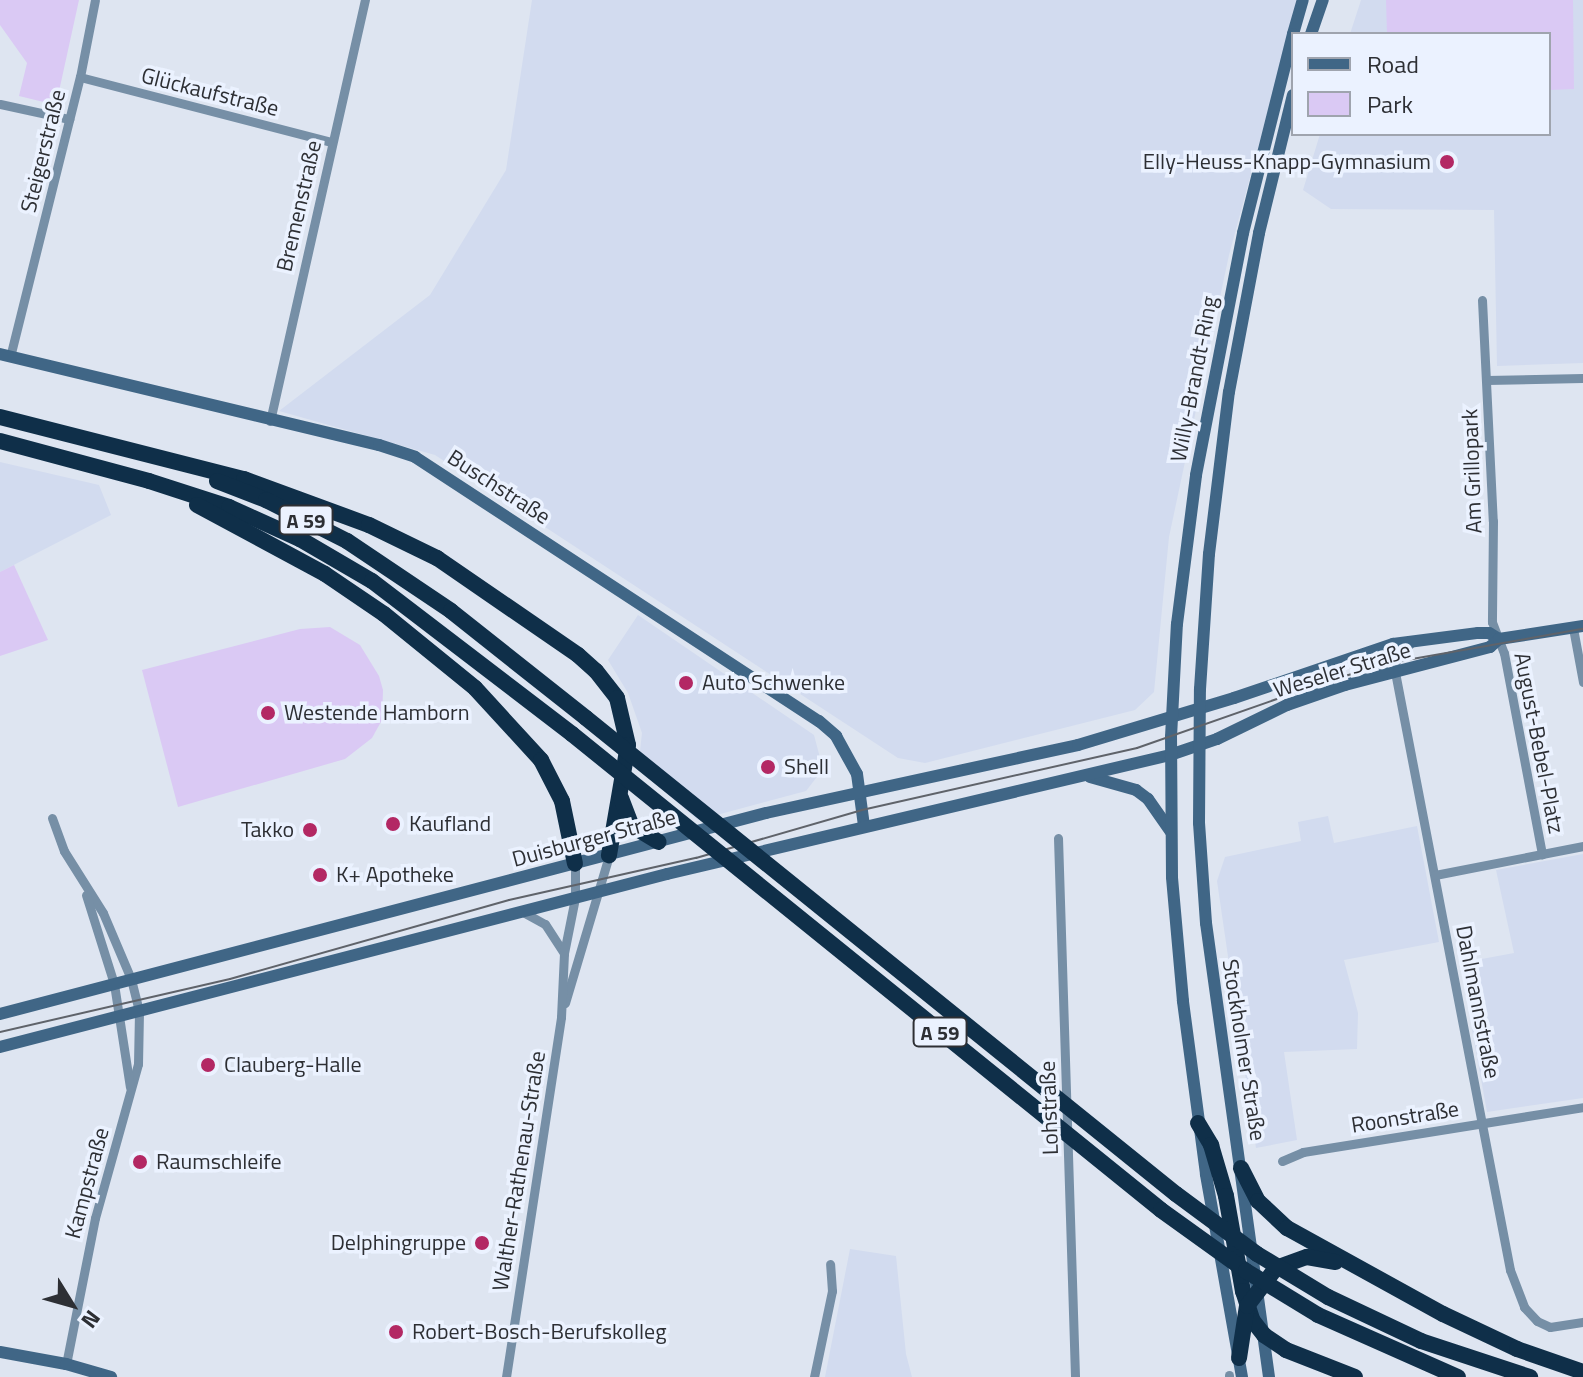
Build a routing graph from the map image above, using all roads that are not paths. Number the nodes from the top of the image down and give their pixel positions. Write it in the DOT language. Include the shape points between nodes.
graph roads {
  1 [pos="95,0"];
  2 [pos="365,0"];
  3 [pos="1303,0"];
  4 [pos="1323,0"];
  5 [pos="1294,32"];
  6 [pos="1312,32"];
  7 [pos="1291,42"];
  8 [pos="80,77"];
  9 [pos="1291,103"];
  10 [pos="0,104"];
  11 [pos="69,119"];
  12 [pos="331,142"];
  13 [pos="1482,300"];
  14 [pos="5,356"];
  15 [pos="1583,378"];
  16 [pos="1487,380"];
  17 [pos="0,417"];
  18 [pos="270,421"];
  19 [pos="0,441"];
  20 [pos="148,456"];
  21 [pos="149,481"];
  22 [pos="1578,627"];
  23 [pos="1499,639"];
  24 [pos="1412,642"];
  25 [pos="1383,647"];
  26 [pos="1395,672"];
  27 [pos="1378,676"];
  28 [pos="1583,682"];
  29 [pos="1200,709"];
  30 [pos="1173,717"];
  31 [pos="1200,728"];
  32 [pos="1199,746"];
  33 [pos="1170,755"];
  34 [pos="1087,777"];
  35 [pos="859,792"];
  36 [pos="621,798"];
  37 [pos="52,818"];
  38 [pos="864,826"];
  39 [pos="1171,833"];
  40 [pos="1058,838"];
  41 [pos="659,842"];
  42 [pos="1583,846"];
  43 [pos="1542,854"];
  44 [pos="609,855"];
  45 [pos="575,864"];
  46 [pos="1435,875"];
  47 [pos="82,884"];
  48 [pos="598,893"];
  49 [pos="575,898"];
  50 [pos="522,911"];
  51 [pos="564,953"];
  52 [pos="131,979"];
  53 [pos="114,984"];
  54 [pos="139,1012"];
  55 [pos="0,1014"];
  56 [pos="121,1016"];
  57 [pos="561,1017"];
  58 [pos="0,1047"];
  59 [pos="131,1094"];
  60 [pos="1583,1107"];
  61 [pos="1482,1122"];
  62 [pos="1198,1123"];
  63 [pos="1282,1161"];
  64 [pos="1241,1168"];
  65 [pos="830,1264"];
  66 [pos="1361,1269"];
  67 [pos="1258,1289"];
  68 [pos="1247,1306"];
  69 [pos="1583,1322"];
  70 [pos="1264,1335"];
  71 [pos="0,1352"];
  72 [pos="1239,1358"];
  73 [pos="64,1370"];
  74 [pos="1336,1370"];
  75 [pos="1583,1372"];
  76 [pos="1233,1376"];
  77 [pos="111,1377"];
  78 [pos="506,1377"];
  79 [pos="814,1377"];
  80 [pos="1075,1377"];
  81 [pos="1269,1377"];
  82 [pos="1309,1377"];
  83 [pos="1355,1377"];
  84 [pos="1458,1377"];
  85 [pos="1530,1377"];
  1 -- 8 [label="street, Steigerstraße"];
  2 -- 12 [label="street, Bremenstraße"];
  3 -- 5 [label="main road, Willy-Brandt-Ring"];
  4 -- 6 [label="main road"];
  7 -- 30 [label="main road, Willy-Brandt-Ring" via="1243,233 1196,475 1177,624"];
  8 -- 11 [label="street, Steigerstraße"];
  8 -- 12 [label="street, Glückaufstraße"];
  9 -- 29 [label="main road, Willy-Brandt-Ring" via="1259,233 1229,392 1202,626"];
  10 -- 11 [label="street"];
  11 -- 14 [label="street, Steigerstraße"];
  12 -- 18 [label="street, Bremenstraße"];
  13 -- 16 [label="street, Am Grillopark"];
  14 -- 18 [label="main road, Buschstraße"];
  15 -- 16 [label="street"];
  16 -- 23 [label="street, Am Grillopark" via="1491,614"];
  17 -- 20 [label="highway, A 59"];
  18 -- 35 [label="main road, Buschstraße" via="379,445 415,457 453,480 819,721 846,751"];
  19 -- 21 [label="highway, A 59"];
  20 -- 36 [label="highway" via="244,479 400,539 437,558 578,655 609,686 623,715 628,745"];
  20 -- 85 [label="highway, A 59, bridge" via="266,500 347,541 451,611 1257,1254 1328,1297 1421,1341"];
  21 -- 45 [label="highway" via="325,574 475,688 522,734 554,782"];
  21 -- 84 [label="highway, A 59, bridge" via="229,507 300,539 372,581 572,734 1161,1210 1318,1315"];
  22 -- 23 [label="main road, Weseler Straße"];
  22 -- 28 [label="street"];
  23 -- 24 [label="main road, Weseler Straße" via="1478,633"];
  23 -- 26 [label="main road, Weseler Straße" via="1490,647"];
  23 -- 43 [label="street, August-Bebel-Platz"];
  24 -- 25 [label="main road, Weseler Straße"];
  24 -- 26 [label="street" via="1396,657"];
  25 -- 27 [label="street" via="1389,658"];
  25 -- 29 [label="main road, Weseler Straße"];
  26 -- 27 [label="main road, Weseler Straße"];
  26 -- 46 [label="street, Dahlmannstraße"];
  27 -- 32 [label="main road, Weseler Straße" via="1287,705"];
  29 -- 30 [label="main road, Duisburger Straße"];
  29 -- 31 [label="main road, Willy-Brandt-Ring"];
  30 -- 33 [label="main road, Willy-Brandt-Ring"];
  30 -- 35 [label="main road, Duisburger Straße" via="1078,745"];
  31 -- 32 [label="main road, Stockholmer Straße"];
  32 -- 33 [label="main road"];
  32 -- 64 [label="main road, Stockholmer Straße" via="1206,923"];
  33 -- 34 [label="main road"];
  33 -- 39 [label="main road"];
  34 -- 38 [label="main road"];
  34 -- 39 [label="main road" via="1136,790"];
  35 -- 38 [label="main road, Buschstraße"];
  35 -- 41 [label="main road, Duisburger Straße"];
  36 -- 41 [label="highway" via="632,826"];
  36 -- 44 [label="highway"];
  37 -- 47 [label="street, Kampstraße"];
  38 -- 48 [label="main road"];
  39 -- 62 [label="main road" via="1175,923"];
  40 -- 80 [label="street, Lohstraße"];
  41 -- 44 [label="main road, Duisburger Straße"];
  42 -- 43 [label="street"];
  43 -- 46 [label="street"];
  44 -- 45 [label="main road, Duisburger Straße"];
  44 -- 48 [label="street, Walther-Rathenau-Straße"];
  45 -- 49 [label="street, Walther-Rathenau-Straße"];
  45 -- 52 [label="main road, Duisburger Straße"];
  46 -- 61 [label="street, Dahlmannstraße"];
  47 -- 52 [label="street, Kampstraße" via="103,913"];
  47 -- 53 [label="street, Kampstraße"];
  48 -- 49 [label="main road"];
  48 -- 57 [label="street, Walther-Rathenau-Straße"];
  49 -- 50 [label="main road"];
  49 -- 51 [label="street, Walther-Rathenau-Straße"];
  50 -- 51 [label="street" via="545,924"];
  50 -- 54 [label="main road"];
  51 -- 57 [label="street, Walther-Rathenau-Straße"];
  52 -- 53 [label="main road, Duisburger Straße"];
  52 -- 54 [label="street, Kampstraße"];
  53 -- 55 [label="main road, Duisburger Straße"];
  53 -- 56 [label="street, Kampstraße"];
  54 -- 56 [label="main road"];
  54 -- 59 [label="street, Kampstraße" via="138,1064"];
  56 -- 58 [label="main road"];
  56 -- 59 [label="street, Kampstraße"];
  57 -- 78 [label="street, Walther-Rathenau-Straße"];
  59 -- 73 [label="street, Kampstraße" via="95,1218"];
  60 -- 61 [label="street, Roonstraße"];
  61 -- 63 [label="street, Roonstraße" via="1303,1152"];
  61 -- 69 [label="street, Dahlmannstraße" via="1510,1270 1524,1307 1550,1327"];
  62 -- 68 [label="highway" via="1211,1145 1226,1196"];
  62 -- 72 [label="main road"];
  64 -- 66 [label="highway" via="1273,1218"];
  64 -- 67 [label="main road, Stockholmer Straße"];
  65 -- 79 [label="street" via="832,1291"];
  66 -- 67 [label="highway" via="1307,1257 1276,1268"];
  66 -- 75 [label="highway" via="1483,1334"];
  67 -- 68 [label="highway"];
  67 -- 70 [label="main road, Stockholmer Straße"];
  68 -- 70 [label="highway"];
  68 -- 72 [label="highway"];
  70 -- 74 [label="highway"];
  70 -- 81 [label="main road, Stockholmer Straße"];
  71 -- 73 [label="main road"];
  72 -- 76 [label="main road"];
  73 -- 77 [label="main road"];
  74 -- 82 [label="highway"];
  74 -- 83 [label="highway"];
}
